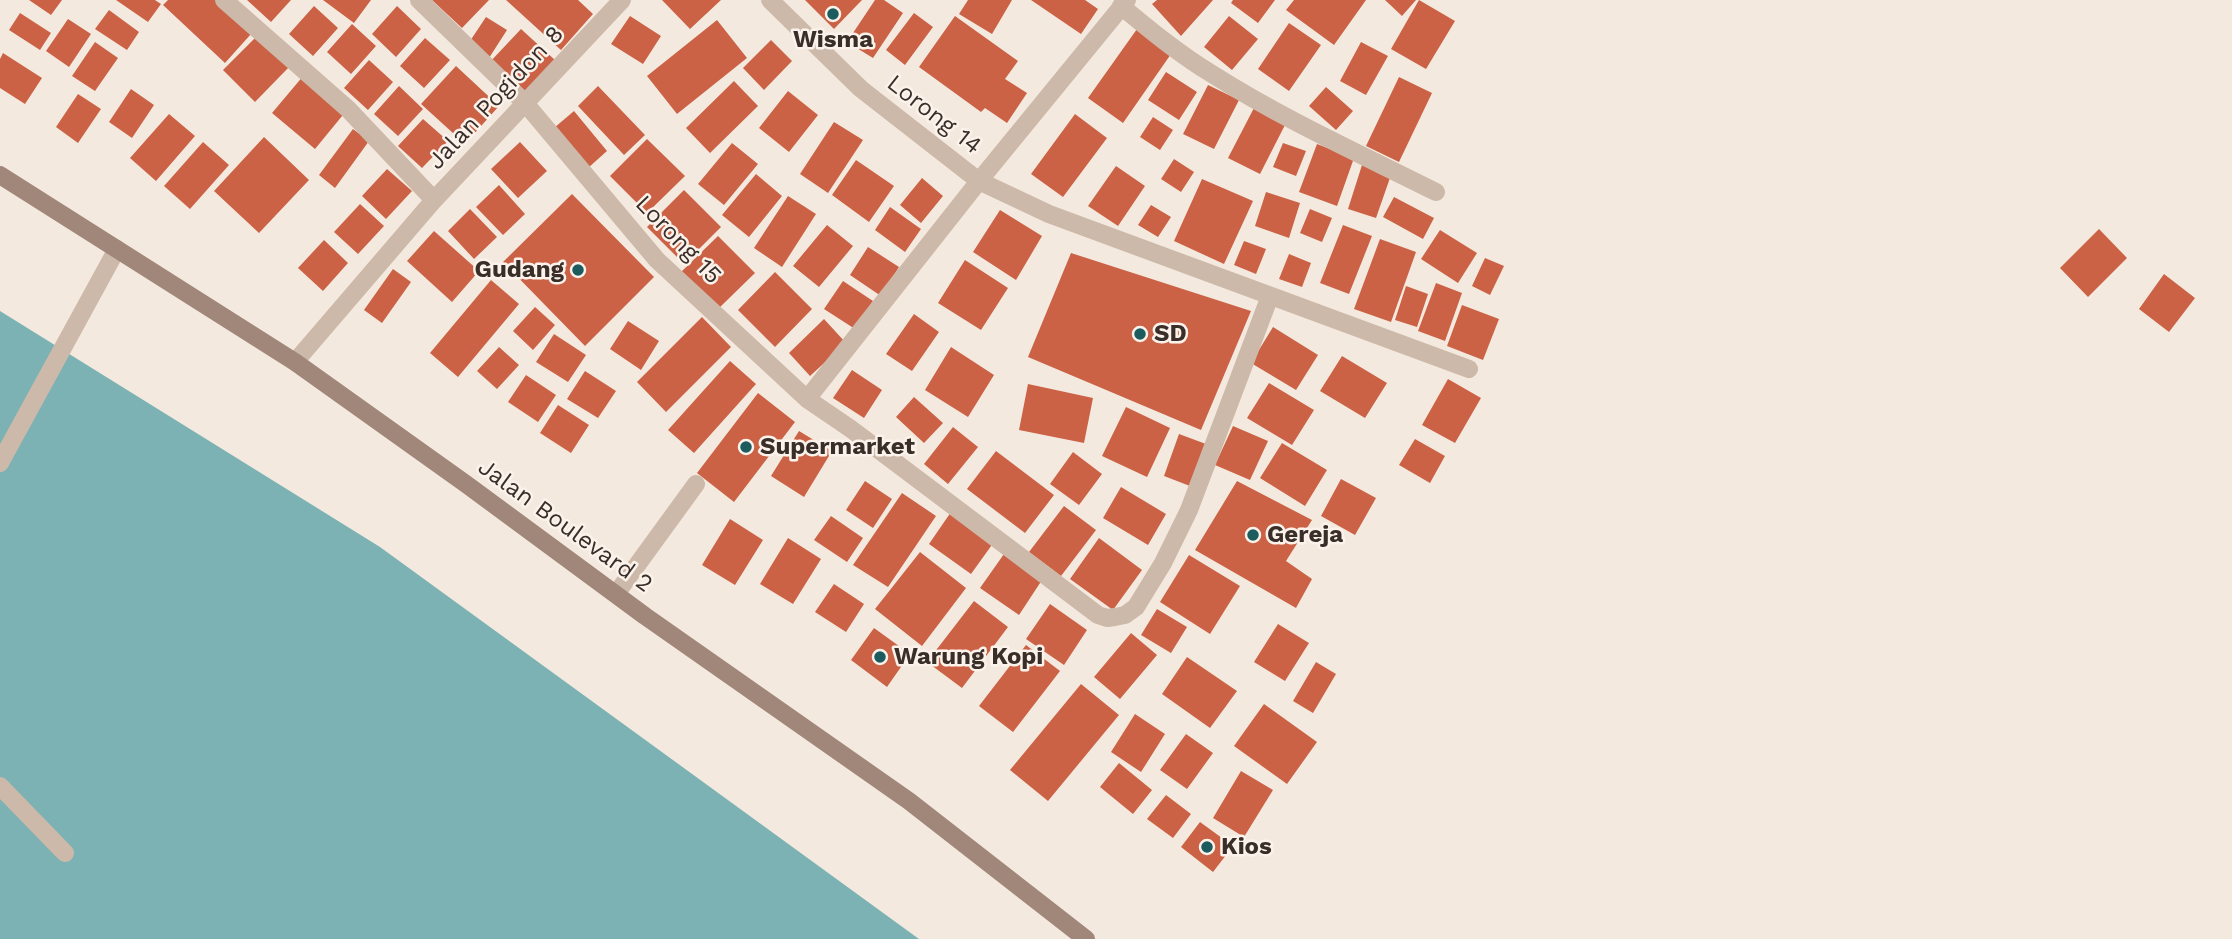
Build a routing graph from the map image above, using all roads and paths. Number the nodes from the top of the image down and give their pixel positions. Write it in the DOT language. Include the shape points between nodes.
graph roads {
  1 [pos="224,0"];
  2 [pos="419,0"];
  3 [pos="622,0"];
  4 [pos="770,0"];
  5 [pos="1124,3"];
  6 [pos="525,103"];
  7 [pos="0,175"];
  8 [pos="979,181"];
  9 [pos="1436,192"];
  10 [pos="434,200"];
  11 [pos="117,249"];
  12 [pos="1270,296"];
  13 [pos="295,362"];
  14 [pos="1468,369"];
  15 [pos="807,399"];
  16 [pos="0,463"];
  17 [pos="696,484"];
  18 [pos="616,594"];
  19 [pos="0,786"];
  20 [pos="65,853"];
  21 [pos="1086,939"];
  1 -- 10 [label="street" via="348,110"];
  2 -- 6 [label="street, Lorong 15"];
  3 -- 6 [label="street, Jalan Pogidon 8"];
  4 -- 8 [label="street, Lorong 14" via="861,89"];
  5 -- 8 [label="street"];
  5 -- 9 [label="street" via="1162,39 1211,74"];
  6 -- 10 [label="street, Jalan Pogidon 8"];
  6 -- 15 [label="street, Lorong 15" via="657,260"];
  7 -- 11 [label="main road, Jalan Boulevard 2"];
  8 -- 12 [label="street, Lorong 14" via="1049,214"];
  8 -- 15 [label="street"];
  10 -- 13 [label="street, Jalan Pogidon 8"];
  11 -- 13 [label="main road, Jalan Boulevard 2"];
  11 -- 16 [label="street"];
  12 -- 14 [label="street, Lorong 14"];
  12 -- 15 [label="street, Lorong 15" via="1189,510 1163,563 1136,607 1125,615 1098,615"];
  13 -- 18 [label="main road, Jalan Boulevard 2"];
  17 -- 18 [label="street"];
  18 -- 21 [label="main road, Jalan Boulevard 2" via="909,801"];
  19 -- 20 [label="street"];
}
